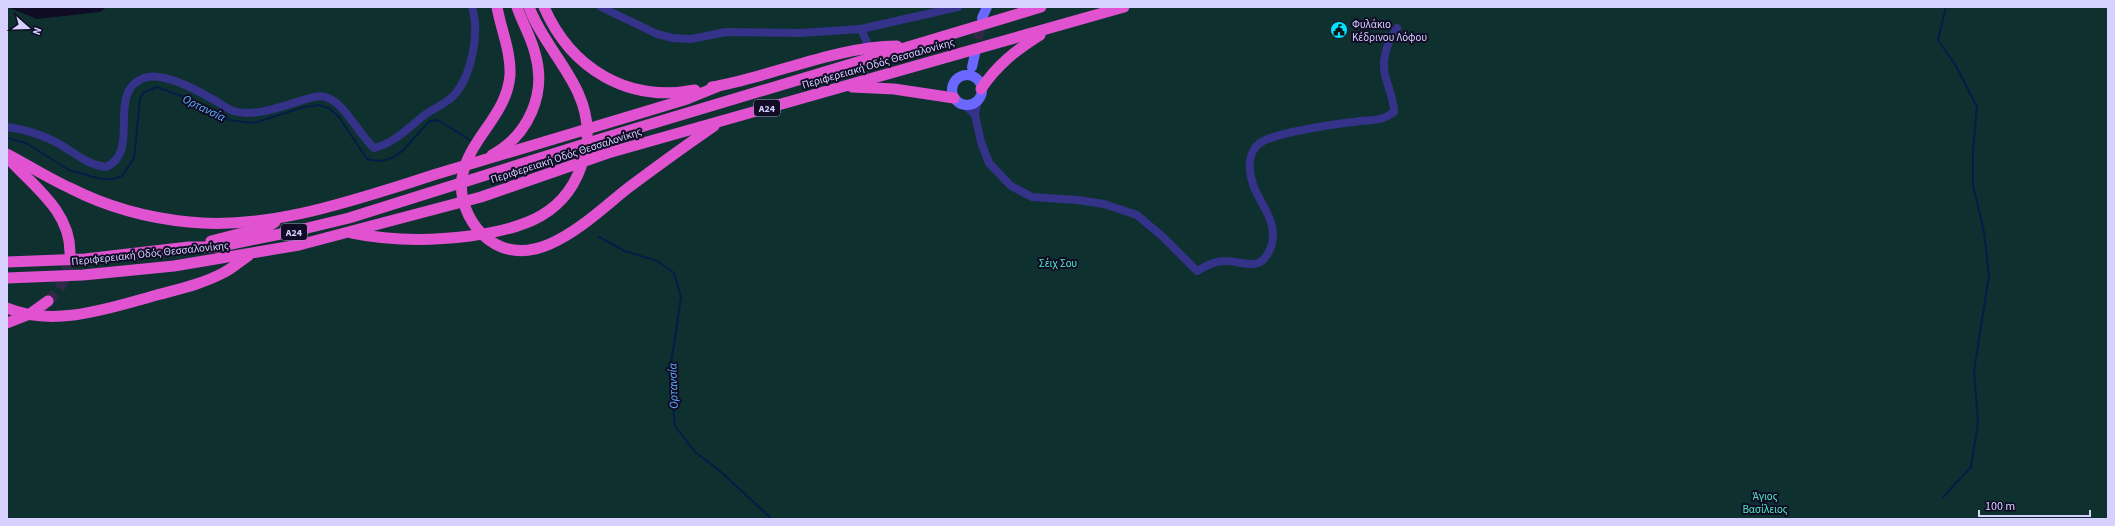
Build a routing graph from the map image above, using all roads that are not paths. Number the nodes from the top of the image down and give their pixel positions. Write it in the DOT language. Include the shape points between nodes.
graph roads {
  1 [pos="472,7"];
  2 [pos="497,7"];
  3 [pos="517,7"];
  4 [pos="529,7"];
  5 [pos="544,7"];
  6 [pos="602,7"];
  7 [pos="958,7"];
  8 [pos="987,7"];
  9 [pos="1041,7"];
  10 [pos="1124,7"];
  11 [pos="982,18"];
  12 [pos="1051,28"];
  13 [pos="1397,28"];
  14 [pos="862,29"];
  15 [pos="906,46"];
  16 [pos="870,47"];
  17 [pos="975,54"];
  18 [pos="972,67"];
  19 [pos="962,75"];
  20 [pos="976,78"];
  21 [pos="718,86"];
  22 [pos="844,86"];
  23 [pos="980,94"];
  24 [pos="954,98"];
  25 [pos="964,105"];
  26 [pos="975,115"];
  27 [pos="723,120"];
  28 [pos="7,127"];
  29 [pos="7,154"];
  30 [pos="7,157"];
  31 [pos="480,161"];
  32 [pos="283,218"];
  33 [pos="347,232"];
  34 [pos="189,247"];
  35 [pos="70,254"];
  36 [pos="250,254"];
  37 [pos="7,262"];
  38 [pos="7,278"];
  39 [pos="48,301"];
  40 [pos="7,308"];
  41 [pos="7,323"];
  1 -- 28 [label="street" via="476,20 473,52 467,72 454,95 428,112 388,145 374,148 338,104 329,98 319,96 251,113 232,110 195,89 158,76 145,77 134,82 127,95 122,149 116,163 106,167 78,157 60,145"];
  2 -- 27 [label="highway" via="510,69 506,92 494,119 470,156 462,176 462,192 468,213 479,231 493,242 512,249 538,248 564,237"];
  3 -- 31 [label="highway" via="537,60 538,94 530,115 518,135 496,153"];
  4 -- 33 [label="highway" via="541,32 576,88 586,115 584,156 577,176 566,194 554,207 538,218 504,231 409,240 385,239"];
  5 -- 21 [label="highway" via="568,46 610,80 642,91 668,94"];
  6 -- 14 [label="street" via="657,34 673,38 691,39 726,32 800,34"];
  7 -- 14 [label="street"];
  8 -- 11 [label="main road"];
  9 -- 15 [label="highway, Περιφερειακή Οδός Θεσσαλονίκης / Α24"];
  10 -- 12 [label="highway, Περιφερειακή Οδός Θεσσαλονίκης / Α24"];
  12 -- 22 [label="highway, Περιφερειακή Οδός Θεσσαλονίκης / Α24"];
  12 -- 23 [label="highway" via="1015,51 1000,66"];
  13 -- 26 [label="street" via="1390,37 1384,64 1394,112 1384,119 1291,133 1260,143 1251,153 1251,182 1269,218 1273,235 1271,248 1265,259 1254,265 1225,261 1211,263 1197,271 1137,215 1104,204 1027,195 1011,186 989,163"];
  14 -- 16 [label="street"];
  15 -- 16 [label="highway"];
  15 -- 34 [label="highway, Περιφερειακή Οδός Θεσσαλονίκης / Α24" via="349,218 272,237 217,247"];
  16 -- 21 [label="highway" via="824,56"];
  17 -- 18 [label="main road"];
  18 -- 19 [label="main road"];
  18 -- 20 [label="main road"];
  19 -- 20 [label="main road"];
  19 -- 24 [label="main road" via="952,86"];
  20 -- 23 [label="main road"];
  21 -- 31 [label="highway" via="687,99"];
  22 -- 24 [label="highway" via="894,89"];
  22 -- 27 [label="highway, Περιφερειακή Οδός Θεσσαλονίκης / Α24"];
  23 -- 25 [label="main road" via="970,104"];
  23 -- 26 [label="street"];
  24 -- 25 [label="main road"];
  25 -- 26 [label="street"];
  27 -- 33 [label="highway, Περιφερειακή Οδός Θεσσαλονίκης / Α24" via="574,164 481,197"];
  29 -- 32 [label="highway" via="86,196 144,215 191,223"];
  30 -- 35 [label="highway" via="56,209 68,234"];
  31 -- 32 [label="highway" via="353,200"];
  32 -- 34 [label="highway" via="267,227"];
  33 -- 36 [label="highway, Περιφερειακή Οδός Θεσσαλονίκης / Α24"];
  34 -- 37 [label="highway, Περιφερειακή Οδός Θεσσαλονίκης / Α24" via="85,259"];
  36 -- 38 [label="highway, Περιφερειακή Οδός Θεσσαλονίκης / Α24" via="116,272"];
  36 -- 40 [label="highway" via="224,273 198,284 105,308 71,315 36,315"];
  39 -- 41 [label="highway" via="30,314"];
}
